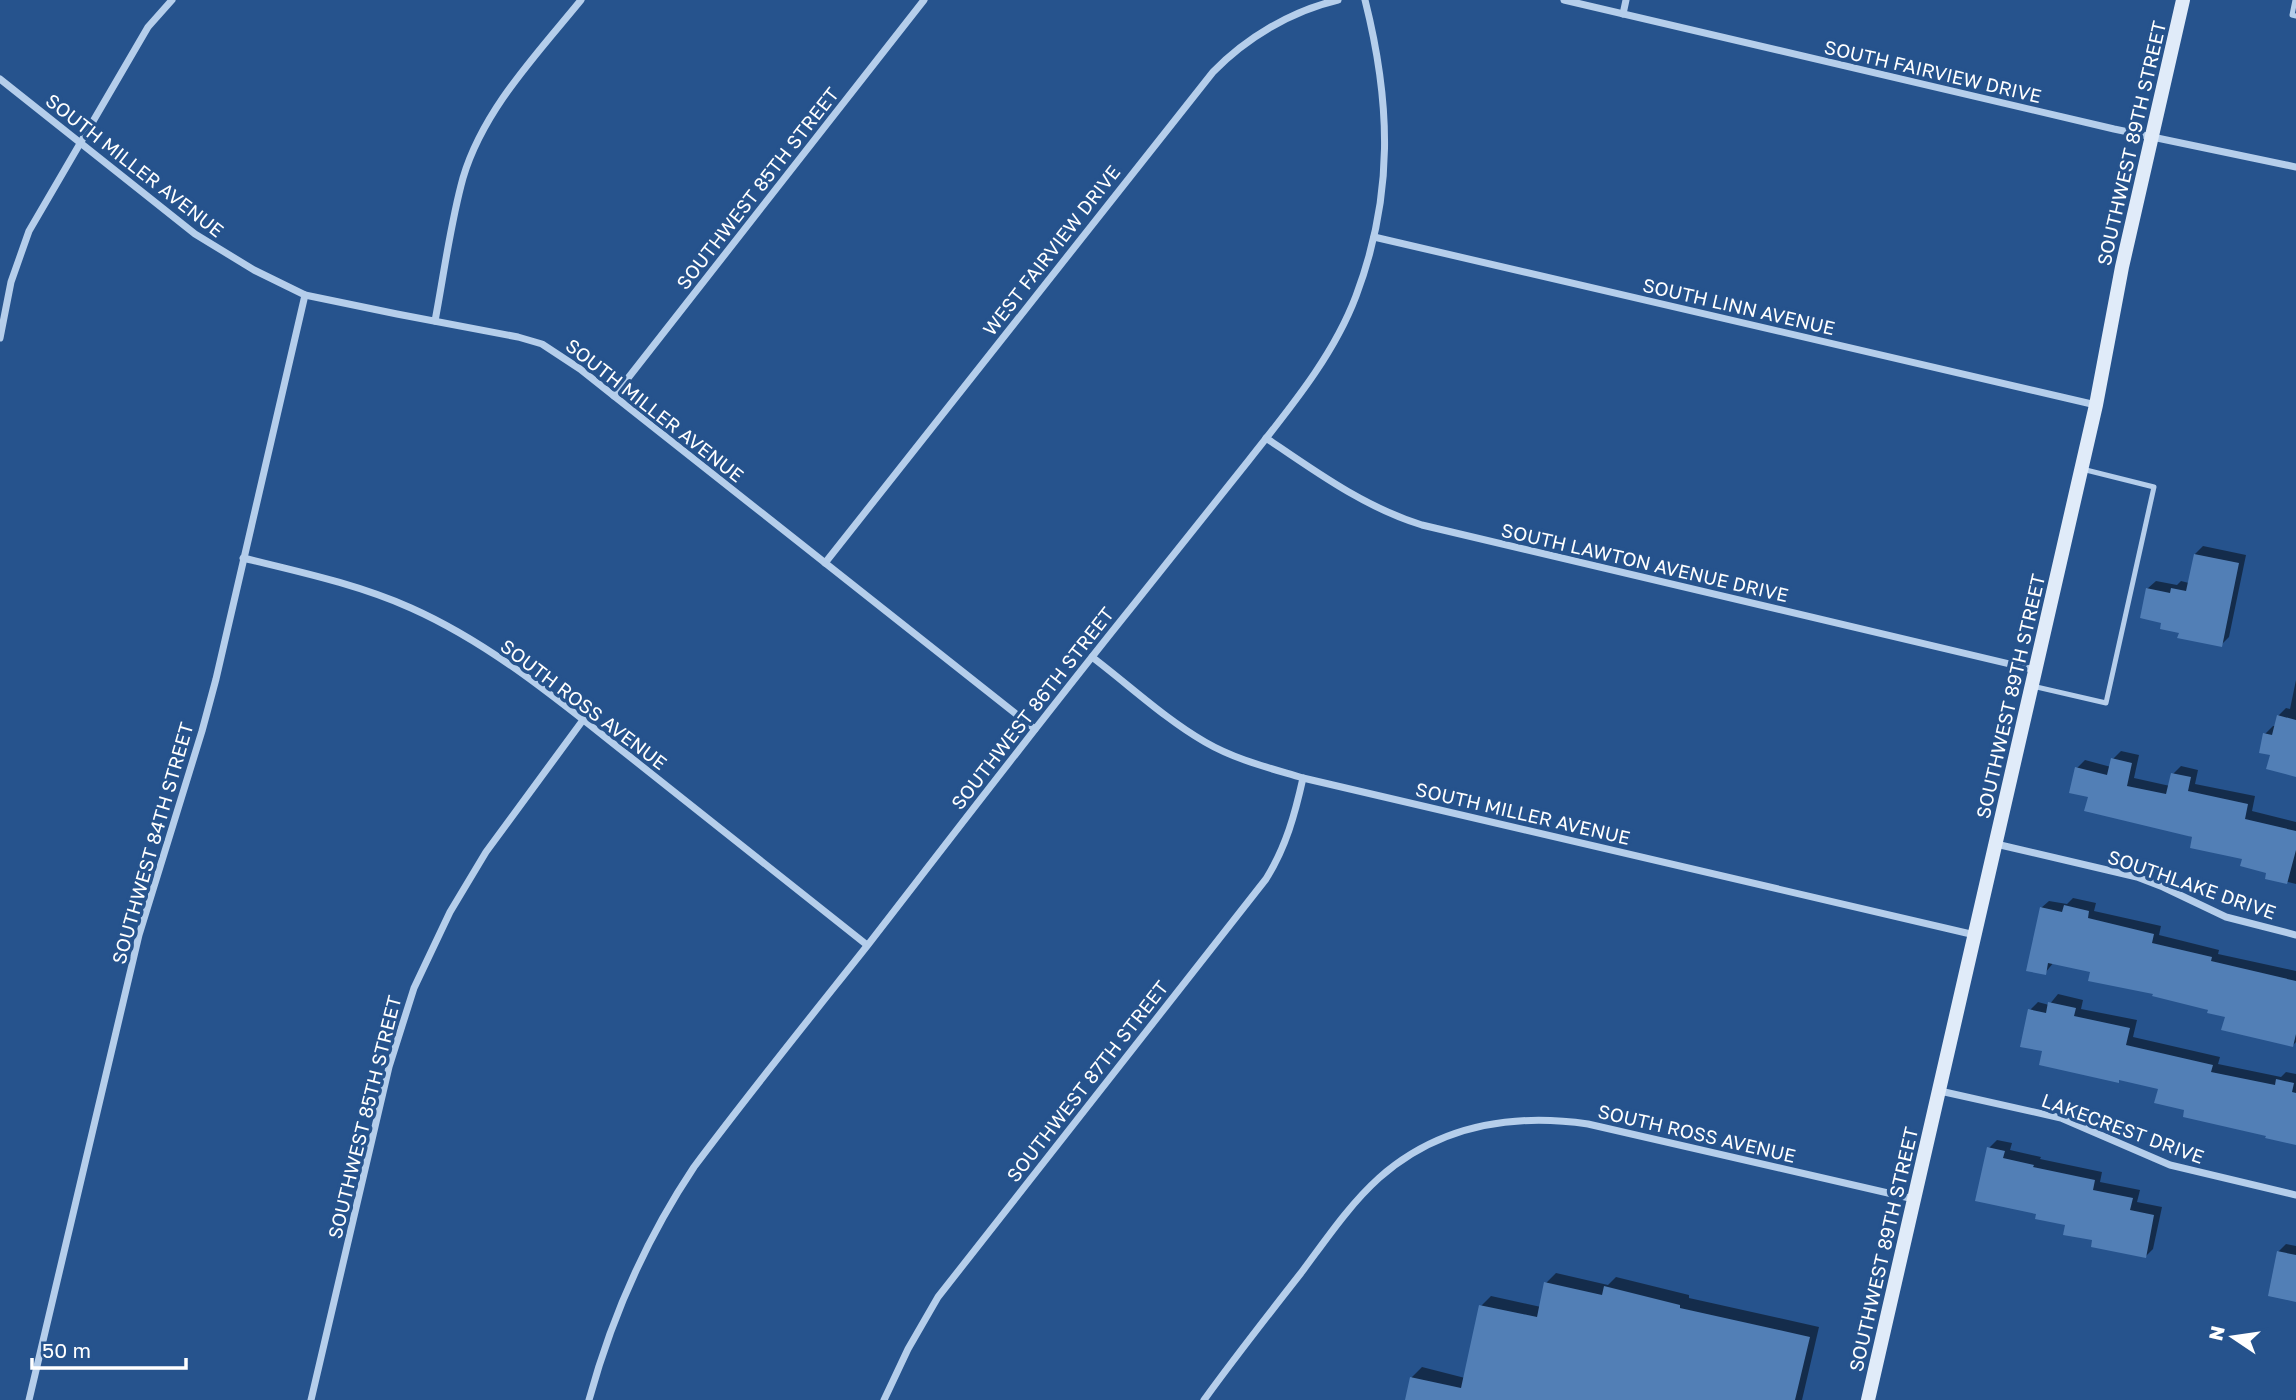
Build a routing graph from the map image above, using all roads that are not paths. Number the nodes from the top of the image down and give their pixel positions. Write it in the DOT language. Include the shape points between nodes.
graph roads {
  1 [pos="172,0"];
  2 [pos="581,0"];
  3 [pos="924,0"];
  4 [pos="1338,0"];
  5 [pos="1365,0"];
  6 [pos="1564,0"];
  7 [pos="1626,0"];
  8 [pos="2183,0"];
  9 [pos="2295,0"];
  10 [pos="1623,14"];
  11 [pos="2296,16"];
  12 [pos="0,79"];
  13 [pos="2152,137"];
  14 [pos="80,143"];
  15 [pos="2296,167"];
  16 [pos="1374,237"];
  17 [pos="305,295"];
  18 [pos="435,321"];
  19 [pos="0,338"];
  20 [pos="614,396"];
  21 [pos="2096,405"];
  22 [pos="1266,438"];
  23 [pos="2081,469"];
  24 [pos="243,558"];
  25 [pos="825,563"];
  26 [pos="1092,657"];
  27 [pos="2035,670"];
  28 [pos="2032,686"];
  29 [pos="583,720"];
  30 [pos="1035,729"];
  31 [pos="1303,778"];
  32 [pos="1996,844"];
  33 [pos="1975,935"];
  34 [pos="2296,935"];
  35 [pos="867,945"];
  36 [pos="1940,1091"];
  37 [pos="2296,1195"];
  38 [pos="1914,1199"];
  39 [pos="29,1400"];
  40 [pos="311,1400"];
  41 [pos="589,1400"];
  42 [pos="884,1400"];
  43 [pos="1204,1400"];
  44 [pos="1868,1400"];
  1 -- 14 [label="street" via="148,27"];
  2 -- 18 [label="street" via="502,99 478,142 463,178"];
  3 -- 20 [label="street, SOUTHWEST 85TH STREET"];
  4 -- 25 [label="street, WEST FAIRVIEW DRIVE" via="1283,20 1213,72"];
  5 -- 16 [label="street, SOUTHWEST 86TH STREET" via="1385,103 1381,196"];
  6 -- 10 [label="street, SOUTH FAIRVIEW DRIVE"];
  7 -- 10 [label="street"];
  8 -- 13 [label="main road, SOUTHWEST 89TH STREET"];
  9 -- 11 [label="lane" via="2291,15"];
  10 -- 13 [label="street, SOUTH FAIRVIEW DRIVE"];
  12 -- 14 [label="street, SOUTH MILLER AVENUE"];
  13 -- 15 [label="street, SOUTH FAIRVIEW DRIVE"];
  13 -- 21 [label="main road, SOUTHWEST 89TH STREET"];
  14 -- 17 [label="street, SOUTH MILLER AVENUE" via="195,234"];
  14 -- 19 [label="street" via="22,248"];
  16 -- 21 [label="street, SOUTH LINN AVENUE"];
  16 -- 22 [label="street, SOUTHWEST 86TH STREET" via="1344,325 1306,387"];
  17 -- 18 [label="street, SOUTH MILLER AVENUE"];
  17 -- 24 [label="street, SOUTHWEST 84TH STREET"];
  18 -- 20 [label="street, SOUTH MILLER AVENUE" via="542,344"];
  20 -- 25 [label="street, SOUTH MILLER AVENUE"];
  21 -- 23 [label="main road, SOUTHWEST 89TH STREET"];
  22 -- 26 [label="street, SOUTHWEST 86TH STREET"];
  22 -- 27 [label="street, SOUTH LAWTON AVENUE DRIVE" via="1358,498 1422,525"];
  23 -- 27 [label="main road, SOUTHWEST 89TH STREET"];
  23 -- 28 [label="lane" via="2154,487 2106,703"];
  24 -- 29 [label="street, SOUTH ROSS AVENUE" via="329,579 412,608 499,658"];
  24 -- 39 [label="street, SOUTHWEST 84TH STREET" via="202,731 139,935"];
  25 -- 30 [label="street, SOUTH MILLER AVENUE"];
  26 -- 30 [label="street, SOUTHWEST 86TH STREET"];
  26 -- 31 [label="street, SOUTH MILLER AVENUE" via="1204,741 1246,761"];
  27 -- 28 [label="main road, SOUTHWEST 89TH STREET"];
  28 -- 32 [label="main road, SOUTHWEST 89TH STREET"];
  29 -- 35 [label="street, SOUTH ROSS AVENUE"];
  29 -- 40 [label="street, SOUTHWEST 85TH STREET" via="486,852 450,912 414,988 389,1067"];
  30 -- 35 [label="street, SOUTHWEST 86TH STREET"];
  31 -- 33 [label="street, SOUTH MILLER AVENUE"];
  31 -- 42 [label="street, SOUTHWEST 87TH STREET" via="1290,830 1266,879 938,1297"];
  32 -- 33 [label="main road, SOUTHWEST 89TH STREET"];
  32 -- 34 [label="street, SOUTHLAKE DRIVE" via="2137,877 2226,917"];
  33 -- 36 [label="main road, SOUTHWEST 89TH STREET"];
  35 -- 41 [label="street, SOUTHWEST 86TH STREET" via="721,1130 671,1202 621,1303"];
  36 -- 37 [label="street, LAKECREST DRIVE" via="2061,1118 2170,1165"];
  36 -- 38 [label="main road, SOUTHWEST 89TH STREET"];
  38 -- 43 [label="street, SOUTH ROSS AVENUE" via="1588,1124 1522,1120 1470,1128 1422,1147 1380,1178 1333,1231"];
  38 -- 44 [label="main road, SOUTHWEST 89TH STREET"];
}
